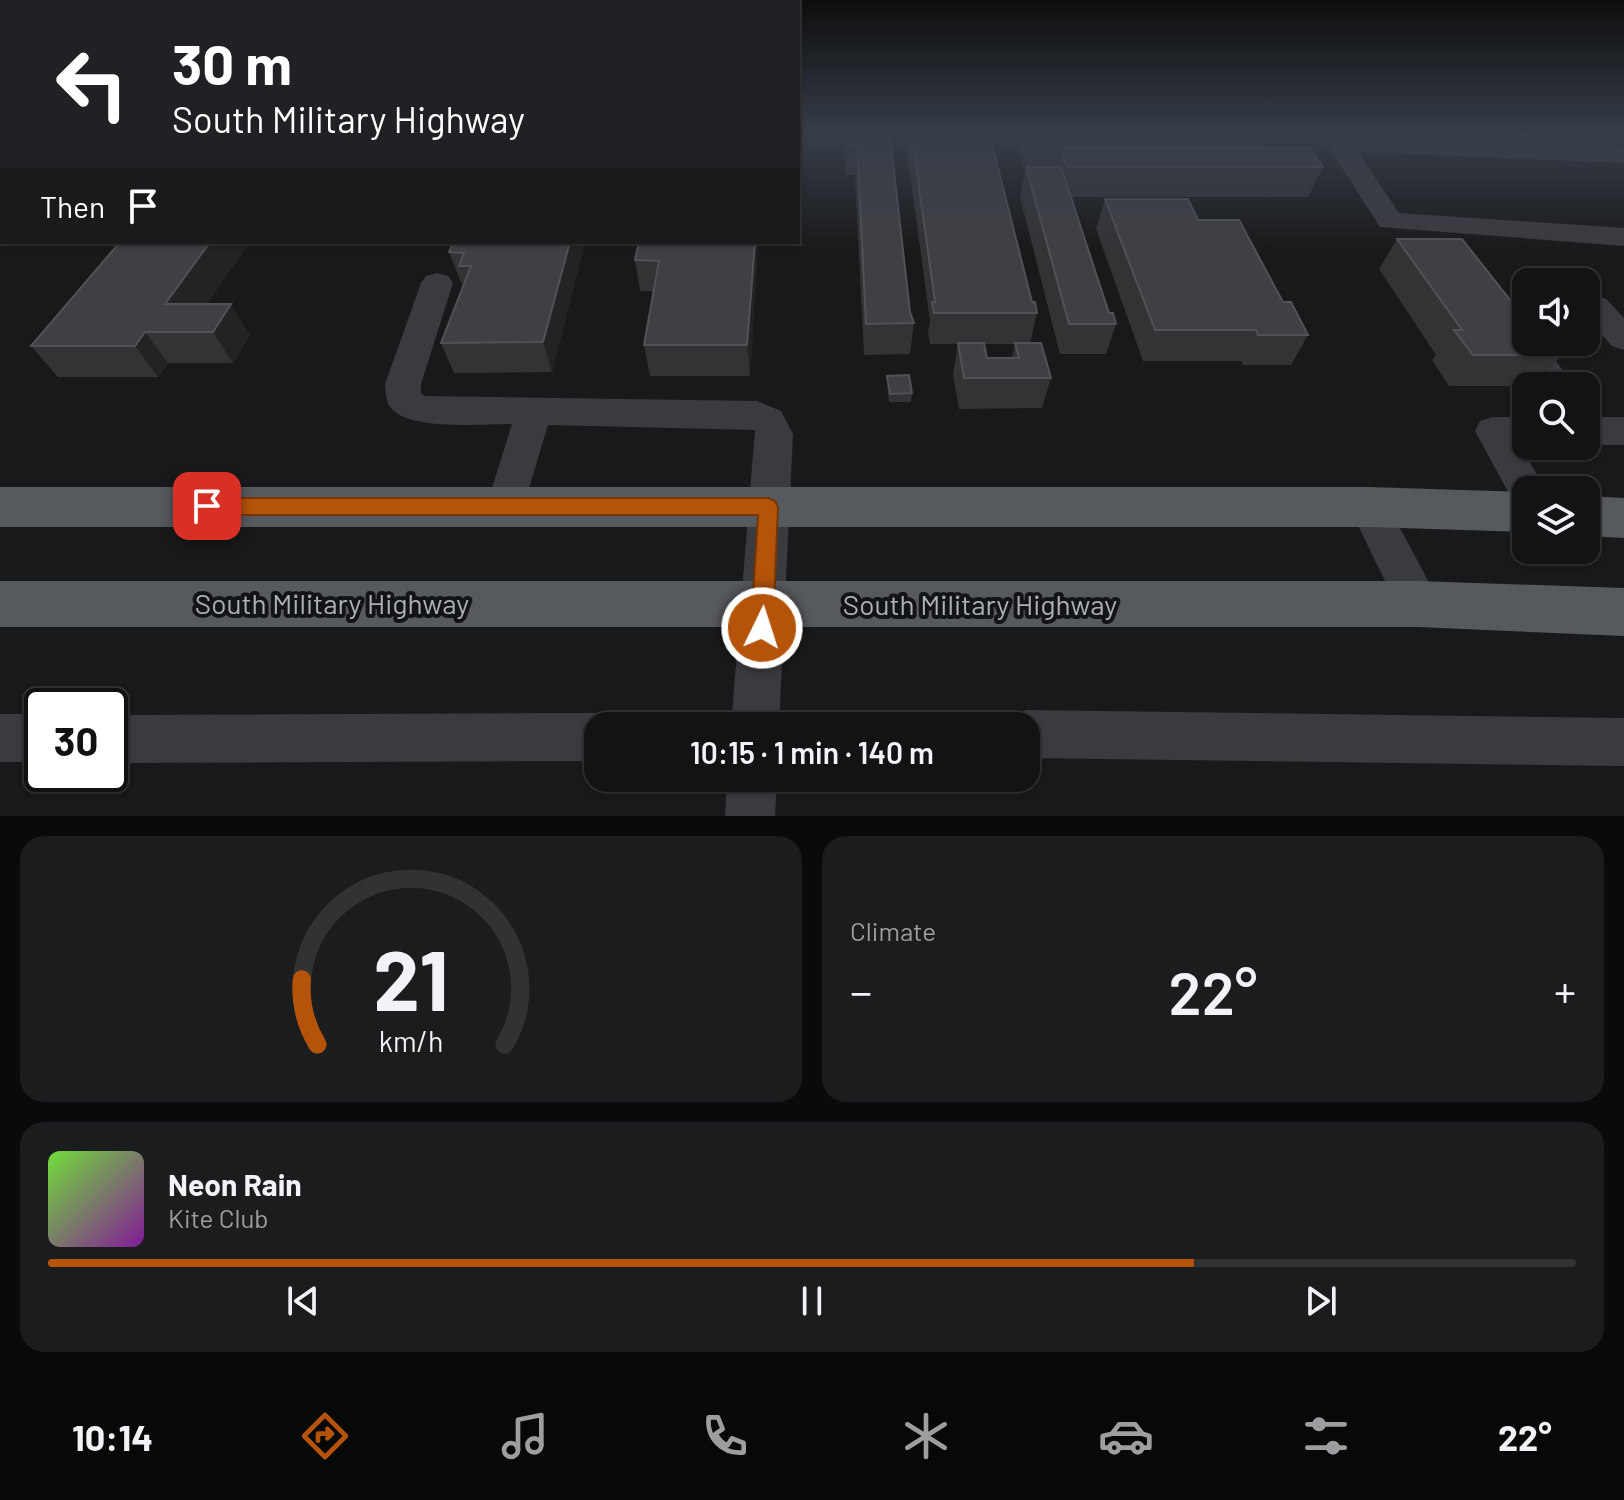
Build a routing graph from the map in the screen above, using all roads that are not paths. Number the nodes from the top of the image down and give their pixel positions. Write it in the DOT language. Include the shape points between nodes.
graph roads {
  1 [pos="1360,174"];
  2 [pos="1624,237"];
  3 [pos="437,283"];
  4 [pos="1495,308"];
  5 [pos="1600,312"];
  6 [pos="1624,338"];
  7 [pos="1546,372"];
  8 [pos="534,411"];
  9 [pos="1512,431"];
  10 [pos="1519,476"];
  11 [pos="0,507"];
  12 [pos="506,507"];
  13 [pos="768,507"];
  14 [pos="1369,507"];
  15 [pos="1512,512"];
  16 [pos="1600,517"];
  17 [pos="1624,518"];
  18 [pos="0,604"];
  19 [pos="1418,604"];
  20 [pos="764,606"];
  21 [pos="1624,612"];
  22 [pos="756,712"];
  23 [pos="1040,734"];
  24 [pos="584,737"];
  25 [pos="0,738"];
  26 [pos="24,738"];
  27 [pos="128,739"];
  28 [pos="1624,742"];
  29 [pos="751,792"];
  30 [pos="750,816"];
  1 -- 2 [label="street" via="1390,221"];
  3 -- 8 [label="street" via="403,384 404,400 419,409"];
  4 -- 7 [label="street"];
  5 -- 6 [label="street"];
  8 -- 12 [label="street"];
  8 -- 13 [label="street" via="757,415 775,434"];
  9 -- 10 [label="street" via="1493,431"];
  11 -- 12 [label="main road"];
  12 -- 13 [label="main road"];
  13 -- 14 [label="main road"];
  13 -- 20 [label="street"];
  14 -- 15 [label="main road"];
  14 -- 19 [label="street"];
  16 -- 17 [label="main road"];
  18 -- 20 [label="main road, South Military Highway"];
  19 -- 20 [label="main road, South Military Highway"];
  19 -- 21 [label="main road, South Military Highway"];
  20 -- 22 [label="street"];
  23 -- 28 [label="street"];
  24 -- 27 [label="street"];
  25 -- 26 [label="street"];
  29 -- 30 [label="street"];
}
